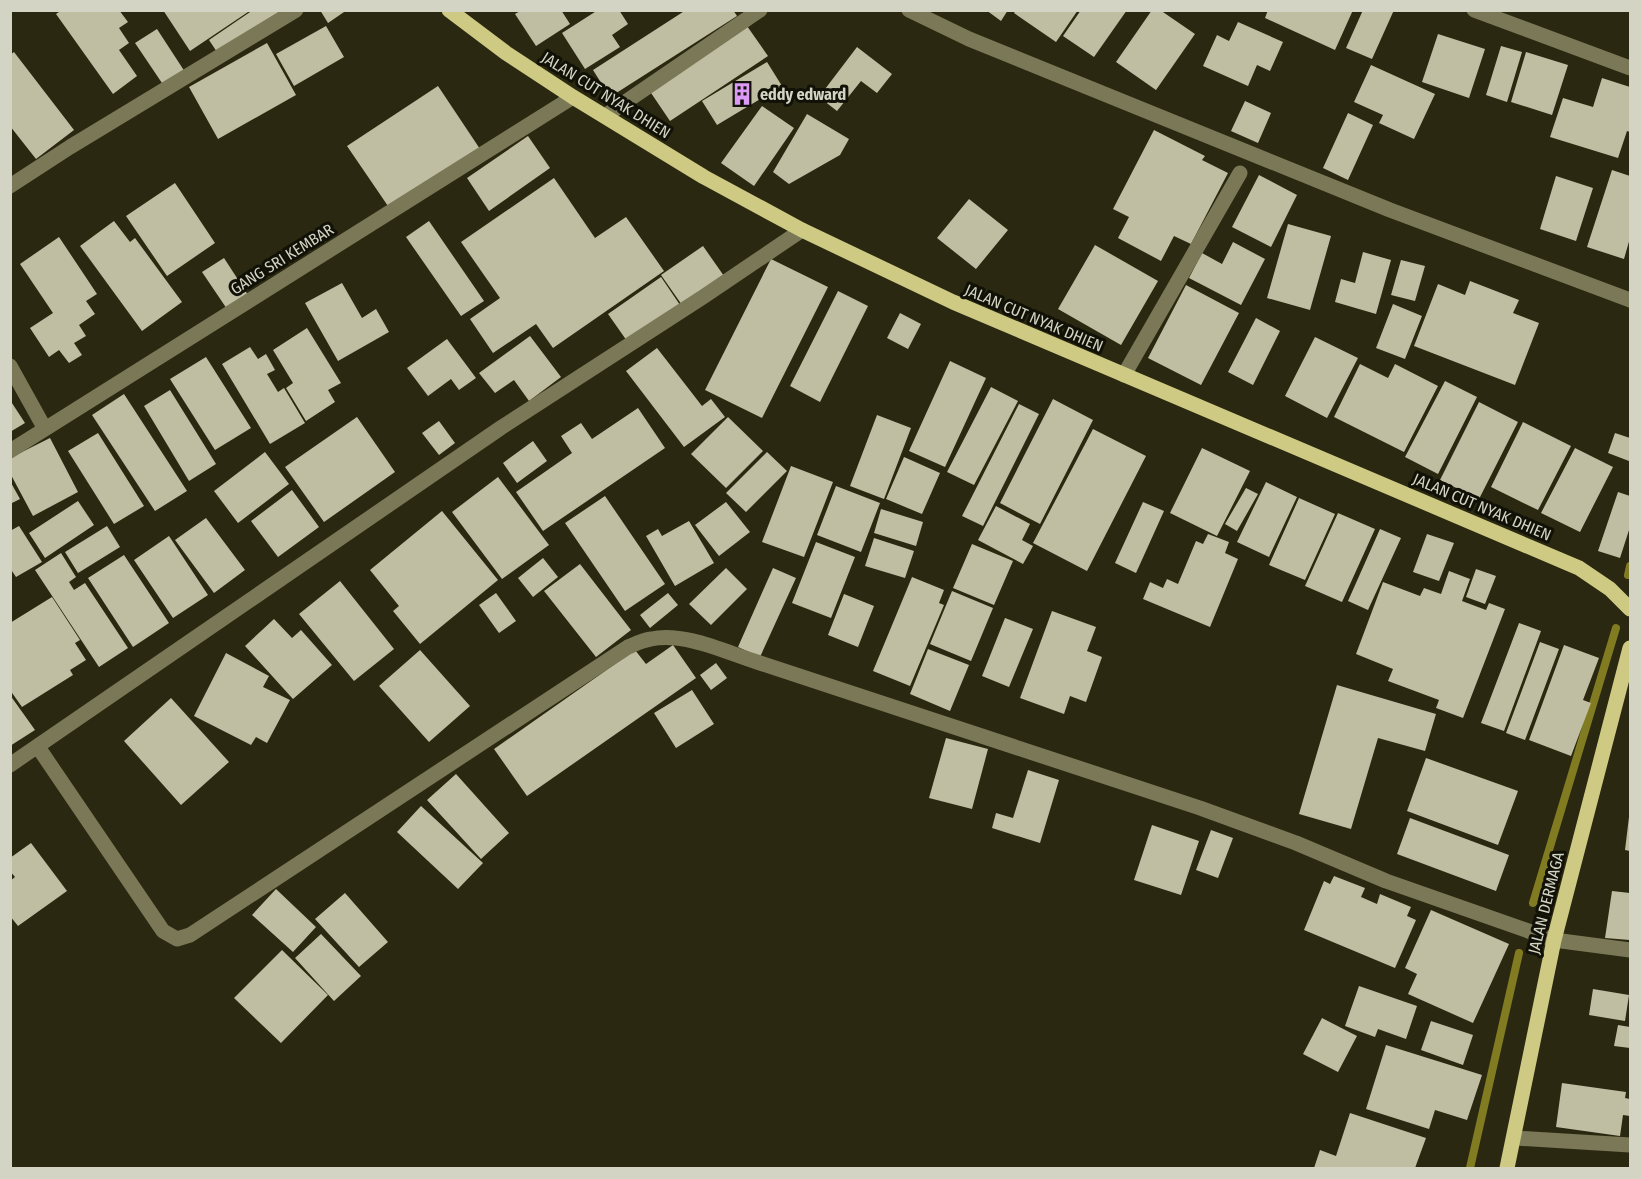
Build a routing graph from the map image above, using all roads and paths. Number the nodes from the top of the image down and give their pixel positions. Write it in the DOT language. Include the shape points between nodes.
graph roads {
  1 [pos="296,10"];
  2 [pos="449,10"];
  3 [pos="760,10"];
  4 [pos="909,10"];
  5 [pos="1474,10"];
  6 [pos="1630,68"];
  7 [pos="573,97"];
  8 [pos="605,116"];
  9 [pos="1240,173"];
  10 [pos="10,186"];
  11 [pos="802,230"];
  12 [pos="1630,300"];
  13 [pos="10,366"];
  14 [pos="1124,375"];
  15 [pos="45,429"];
  16 [pos="10,451"];
  17 [pos="1630,609"];
  18 [pos="1630,648"];
  19 [pos="38,747"];
  20 [pos="10,765"];
  21 [pos="1554,940"];
  22 [pos="1630,950"];
  23 [pos="1515,1138"];
  24 [pos="1630,1145"];
  25 [pos="1507,1168"];
  1 -- 10 [label="street"];
  2 -- 7 [label="main road, JALAN CUT NYAK DHIEN"];
  3 -- 8 [label="street"];
  4 -- 12 [label="street" via="969,39 1324,184"];
  5 -- 6 [label="street"];
  7 -- 8 [label="main road, JALAN CUT NYAK DHIEN"];
  7 -- 15 [label="street, GANG SRI KEMBAR"];
  8 -- 11 [label="main road, JALAN CUT NYAK DHIEN" via="704,177"];
  9 -- 14 [label="street"];
  11 -- 14 [label="main road, JALAN CUT NYAK DHIEN" via="953,302"];
  11 -- 19 [label="street" via="492,433"];
  13 -- 15 [label="street"];
  14 -- 17 [label="main road, JALAN CUT NYAK DHIEN" via="1579,568"];
  15 -- 16 [label="street, GANG SRI KEMBAR"];
  18 -- 21 [label="main road, JALAN DERMAGA"];
  19 -- 20 [label="street"];
  19 -- 21 [label="street" via="164,931 177,939 190,935 628,647 650,639 670,638 757,662 1200,808 1386,881"];
  21 -- 22 [label="street"];
  21 -- 23 [label="main road, JALAN DERMAGA"];
  23 -- 24 [label="street"];
  23 -- 25 [label="main road, JALAN DERMAGA"];
}
